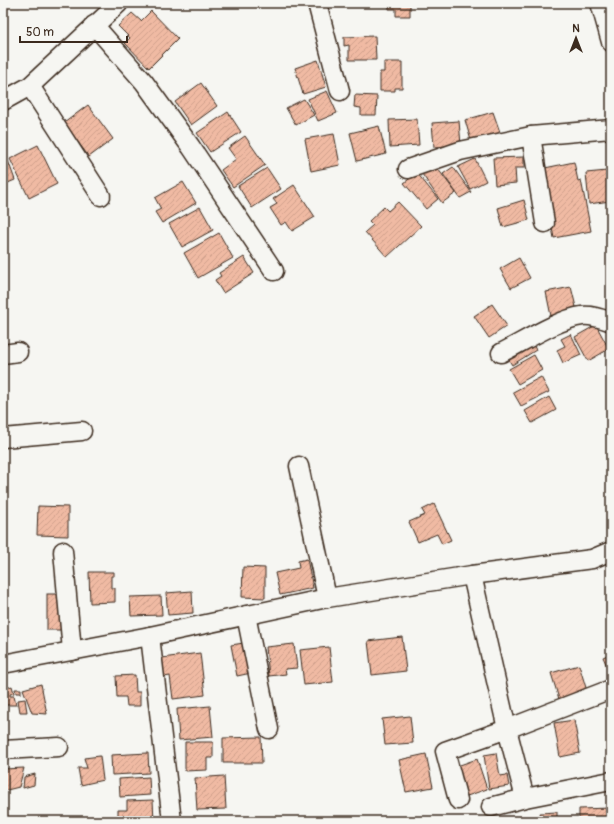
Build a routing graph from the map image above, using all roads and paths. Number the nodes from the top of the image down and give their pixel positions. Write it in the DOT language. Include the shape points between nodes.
graph roads {
  1 [pos="119,3"];
  2 [pos="317,3"];
  3 [pos="600,3"];
  4 [pos="94,25"];
  5 [pos="611,42"];
  6 [pos="30,86"];
  7 [pos="340,91"];
  8 [pos="3,101"];
  9 [pos="611,129"];
  10 [pos="531,136"];
  11 [pos="408,169"];
  12 [pos="101,196"];
  13 [pos="545,223"];
  14 [pos="274,271"];
  15 [pos="610,322"];
  16 [pos="501,353"];
  17 [pos="82,431"];
  18 [pos="3,438"];
  19 [pos="299,466"];
  20 [pos="63,551"];
  21 [pos="611,551"];
  22 [pos="472,575"];
  23 [pos="327,598"];
  24 [pos="246,615"];
  25 [pos="150,636"];
  26 [pos="72,651"];
  27 [pos="3,664"];
  28 [pos="611,689"];
  29 [pos="269,729"];
  30 [pos="507,729"];
  31 [pos="59,747"];
  32 [pos="3,750"];
  33 [pos="611,781"];
  34 [pos="525,798"];
  35 [pos="458,800"];
  36 [pos="491,807"];
  37 [pos="172,821"];
  1 -- 4 [label="street"];
  2 -- 7 [label="street"];
  3 -- 5 [label="street"];
  4 -- 6 [label="street"];
  4 -- 14 [label="street" via="144,82"];
  6 -- 8 [label="street"];
  6 -- 12 [label="street"];
  9 -- 10 [label="street"];
  10 -- 11 [label="street" via="460,151"];
  10 -- 13 [label="street"];
  15 -- 16 [label="street" via="582,316 558,324"];
  17 -- 18 [label="street"];
  19 -- 23 [label="street"];
  20 -- 26 [label="street"];
  21 -- 22 [label="street" via="592,559"];
  22 -- 23 [label="street"];
  22 -- 30 [label="street"];
  23 -- 24 [label="street"];
  24 -- 25 [label="street"];
  24 -- 29 [label="street"];
  25 -- 26 [label="street"];
  25 -- 37 [label="street"];
  26 -- 27 [label="street"];
  28 -- 30 [label="street"];
  30 -- 34 [label="street"];
  30 -- 35 [label="street" via="445,751"];
  31 -- 32 [label="street"];
  33 -- 34 [label="street"];
  34 -- 36 [label="street"];
}
